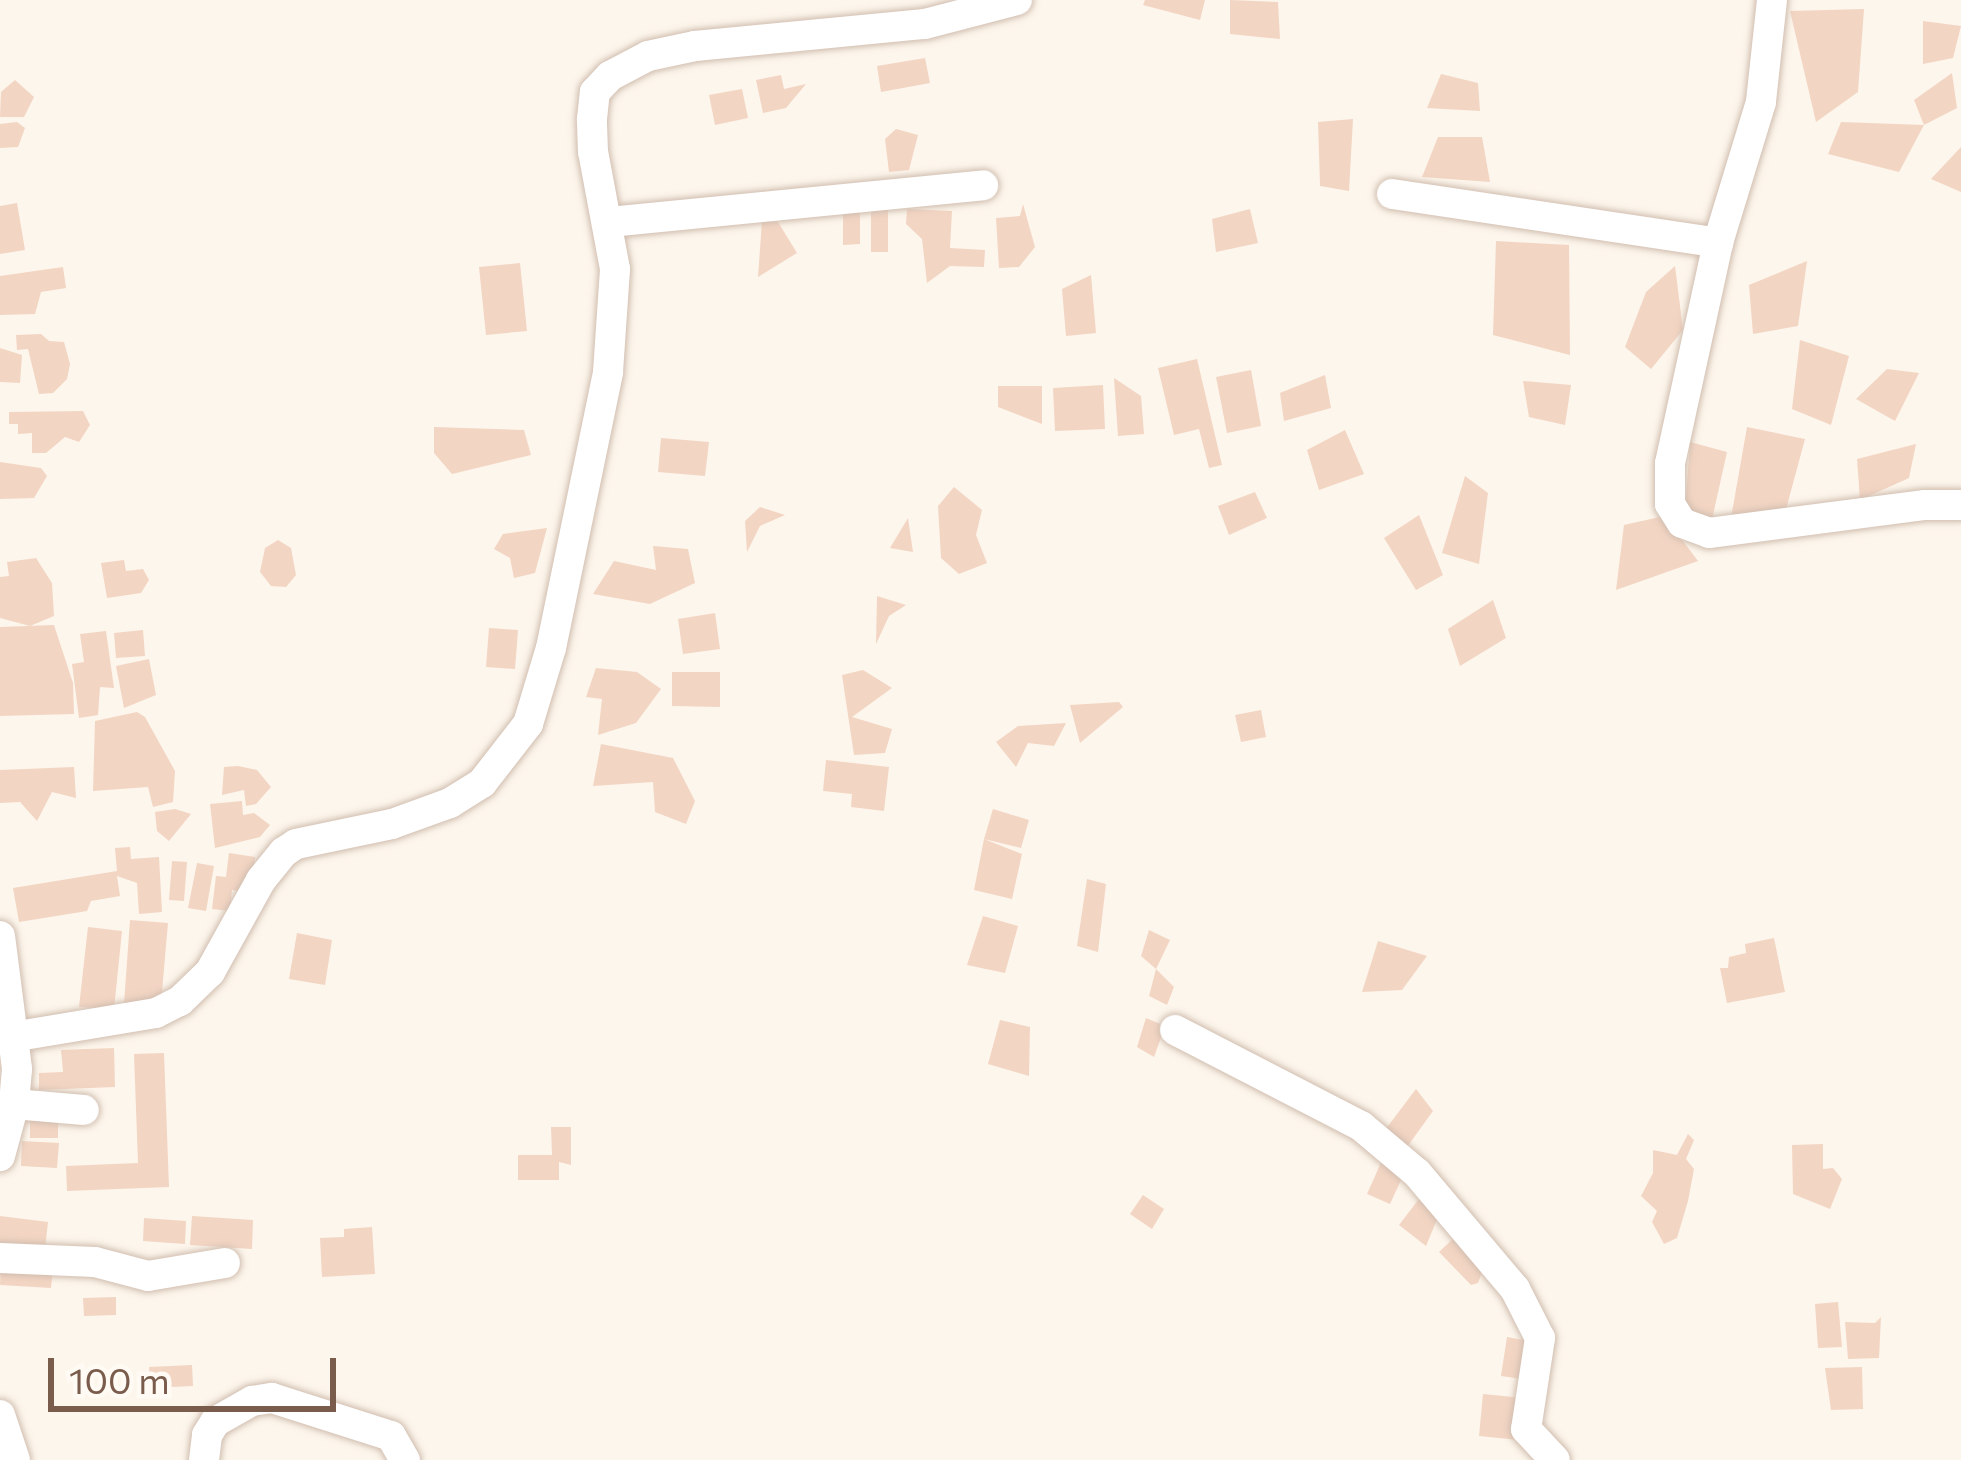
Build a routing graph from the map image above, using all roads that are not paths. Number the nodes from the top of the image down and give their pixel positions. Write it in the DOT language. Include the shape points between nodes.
graph roads {
  1 [pos="1017,0"];
  2 [pos="1772,0"];
  3 [pos="983,184"];
  4 [pos="1392,194"];
  5 [pos="609,222"];
  6 [pos="1718,243"];
  7 [pos="1961,506"];
  8 [pos="0,936"];
  9 [pos="1175,1030"];
  10 [pos="8,1037"];
  11 [pos="14,1104"];
  12 [pos="84,1110"];
  13 [pos="0,1156"];
  14 [pos="0,1258"];
  15 [pos="224,1263"];
  16 [pos="0,1415"];
  17 [pos="15,1460"];
  18 [pos="204,1460"];
  19 [pos="405,1460"];
  20 [pos="1555,1460"];
  1 -- 5 [label="street" via="959,19 714,44 626,65 596,92 592,118"];
  2 -- 6 [label="street" via="1761,102"];
  3 -- 5 [label="street"];
  4 -- 6 [label="street"];
  5 -- 10 [label="street" via="614,311 600,419 541,688 507,754 450,803 284,852 210,973 166,1009"];
  6 -- 7 [label="street" via="1670,463 1667,490 1682,523 1694,532 1730,532"];
  8 -- 10 [label="street"];
  9 -- 20 [label="street" via="1361,1126 1417,1173 1515,1289 1540,1338 1526,1429"];
  10 -- 11 [label="street"];
  11 -- 12 [label="street"];
  11 -- 13 [label="street"];
  14 -- 15 [label="street" via="95,1262 148,1276"];
  16 -- 17 [label="street"];
  18 -- 19 [label="street" via="209,1427 272,1398 391,1436"];
}
